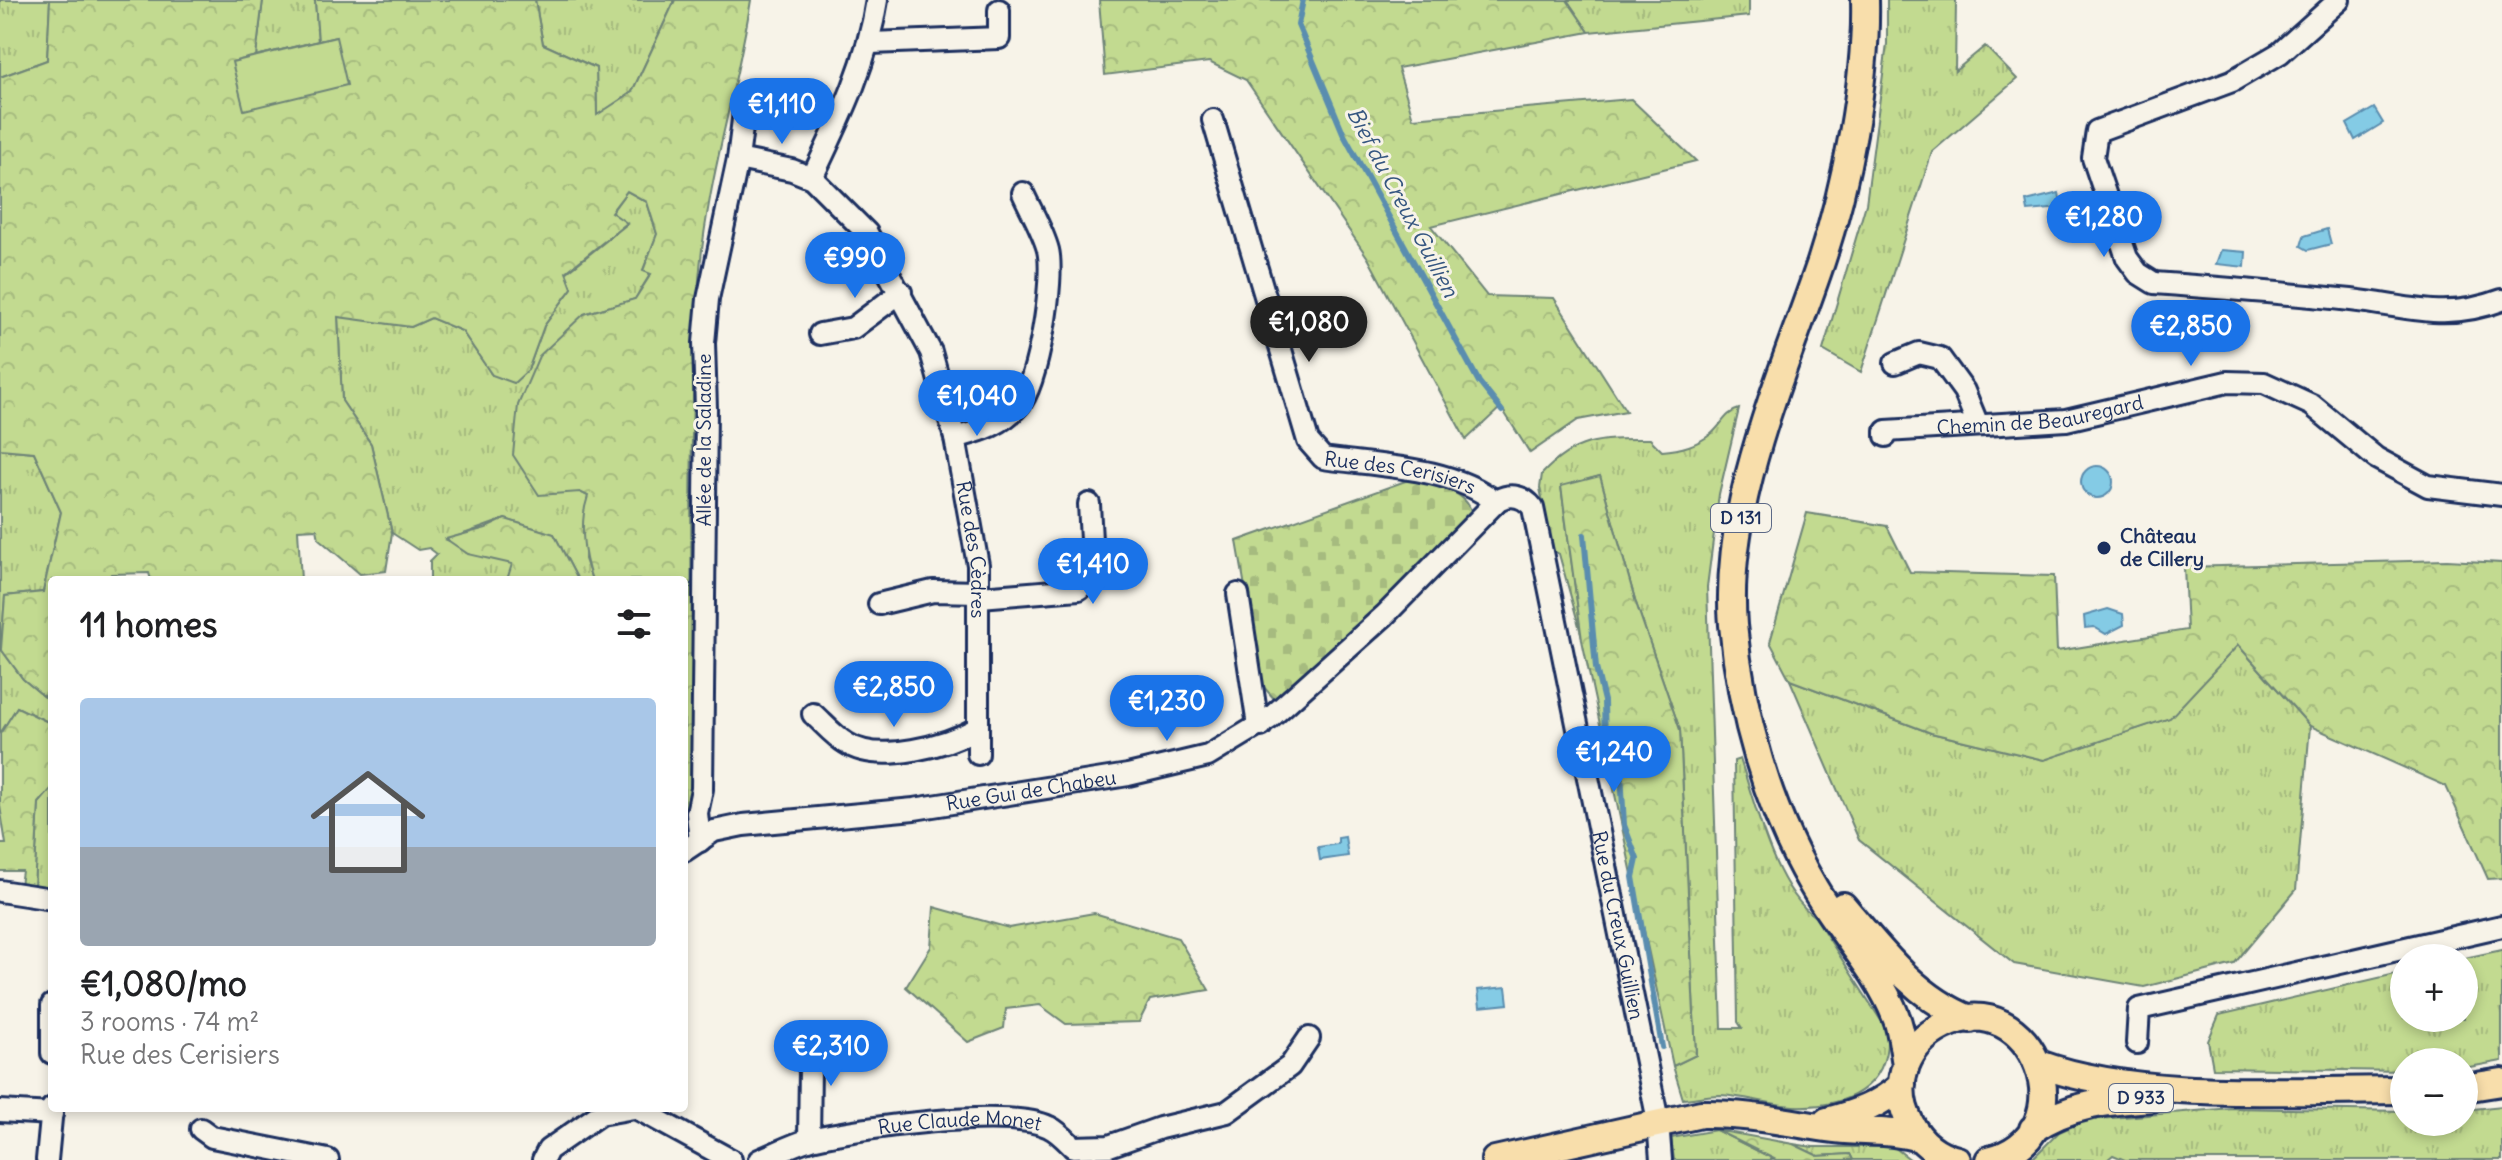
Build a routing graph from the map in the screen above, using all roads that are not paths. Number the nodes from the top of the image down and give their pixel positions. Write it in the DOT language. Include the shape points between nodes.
graph roads {
  1 [pos="877,0"];
  2 [pos="1865,0"];
  3 [pos="2339,0"];
  4 [pos="999,10"];
  5 [pos="871,43"];
  6 [pos="746,96"];
  7 [pos="1213,120"];
  8 [pos="738,159"];
  9 [pos="812,178"];
  10 [pos="1023,193"];
  11 [pos="901,292"];
  12 [pos="2502,300"];
  13 [pos="820,334"];
  14 [pos="1895,363"];
  15 [pos="1978,425"];
  16 [pos="1886,436"];
  17 [pos="955,438"];
  18 [pos="2502,495"];
  19 [pos="1496,502"];
  20 [pos="1089,504"];
  21 [pos="980,594"];
  22 [pos="1238,594"];
  23 [pos="879,604"];
  24 [pos="813,714"];
  25 [pos="1261,726"];
  26 [pos="978,728"];
  27 [pos="978,754"];
  28 [pos="1767,785"];
  29 [pos="699,841"];
  30 [pos="0,891"];
  31 [pos="48,898"];
  32 [pos="2502,926"];
  33 [pos="1970,1019"];
  34 [pos="1309,1038"];
  35 [pos="2137,1043"];
  36 [pos="800,1052"];
  37 [pos="2039,1064"];
  38 [pos="1904,1075"];
  39 [pos="2502,1082"];
  40 [pos="2478,1086"];
  41 [pos="2256,1090"];
  42 [pos="2390,1090"];
  43 [pos="0,1111"];
  44 [pos="48,1111"];
  45 [pos="52,1112"];
  46 [pos="612,1112"];
  47 [pos="642,1112"];
  48 [pos="1658,1121"];
  49 [pos="1807,1124"];
  50 [pos="201,1129"];
  51 [pos="2033,1129"];
  52 [pos="809,1140"];
  53 [pos="1937,1152"];
  54 [pos="1994,1159"];
  55 [pos="47,1160"];
  56 [pos="328,1160"];
  57 [pos="543,1160"];
  58 [pos="731,1160"];
  59 [pos="759,1160"];
  60 [pos="1495,1160"];
  61 [pos="1661,1160"];
  1 -- 5 [label="street"];
  2 -- 28 [label="main road, D 131" via="1855,114 1841,191 1756,454 1734,548 1733,624"];
  3 -- 12 [label="street" via="2280,53 2232,81 2097,131 2093,158 2127,258 2154,283 2355,300 2445,314"];
  4 -- 5 [label="street" via="999,38"];
  5 -- 9 [label="street" via="845,113"];
  6 -- 8 [label="street, Allée de la Saladine"];
  7 -- 19 [label="street, Rue des Cerisiers" via="1308,441 1323,458 1415,471 1467,485"];
  8 -- 9 [label="street, Rue des Cèdres"];
  8 -- 29 [label="street, Allée de la Saladine" via="708,299 704,343"];
  9 -- 11 [label="street, Rue des Cèdres" via="867,233"];
  10 -- 17 [label="street" via="1048,252 1045,321 1032,381 1021,404 994,427"];
  11 -- 13 [label="street" via="853,328"];
  11 -- 17 [label="street, Rue des Cèdres" via="931,352"];
  14 -- 15 [label="street" via="1919,353 1940,358 1964,391"];
  15 -- 16 [label="street, Chemin de Beauregard" via="1886,431"];
  15 -- 18 [label="street, Chemin de Beauregard" via="2066,420 2227,382 2264,383 2312,405 2376,458 2428,486"];
  17 -- 21 [label="street, Rue des Cèdres"];
  19 -- 25 [label="street, Rue Gui de Chabeu" via="1385,615"];
  19 -- 48 [label="street, Rue du Creux Guillien" via="1509,496 1523,498 1533,508"];
  20 -- 21 [label="street" via="1093,576 1079,589"];
  21 -- 23 [label="street" via="933,591"];
  21 -- 26 [label="street, Rue des Cèdres"];
  22 -- 25 [label="street"];
  24 -- 26 [label="street" via="847,744 863,750 926,748"];
  25 -- 29 [label="street, Rue Gui de Chabeu" via="1208,756 1128,775"];
  26 -- 27 [label="street, Rue des Cèdres"];
  28 -- 33 [label="main road, D 131" via="1844,907 1922,994"];
  28 -- 38 [label="main road, D 131" via="1812,885 1886,995 1897,1019"];
  30 -- 31 [label="street"];
  32 -- 35 [label="street" via="2139,1009"];
  33 -- 37 [label="main road" via="2012,1030"];
  33 -- 38 [label="main road" via="1931,1032 1917,1046"];
  34 -- 52 [label="street, Rue Claude Monet" via="1290,1066 1227,1112 1109,1146 1073,1147 1051,1128 1033,1122 979,1119 916,1122"];
  36 -- 52 [label="street" via="810,1069"];
  37 -- 41 [label="main road, D 933" via="2072,1076"];
  37 -- 51 [label="main road" via="2043,1097"];
  38 -- 49 [label="main road" via="1887,1098 1864,1111"];
  38 -- 53 [label="main road" via="1906,1113"];
  39 -- 40 [label="main road"];
  41 -- 42 [label="main road, D 933"];
  41 -- 51 [label="main road, D 933" via="2103,1101 2053,1115"];
  43 -- 44 [label="street"];
  45 -- 55 [label="street"];
  46 -- 57 [label="street" via="600,1114 548,1150"];
  47 -- 58 [label="street"];
  48 -- 49 [label="main road" via="1726,1114"];
  48 -- 60 [label="main road"];
  48 -- 61 [label="street, Rue du Creux Guillien"];
  49 -- 53 [label="main road" via="1892,1131"];
  50 -- 56 [label="street" via="212,1137"];
  51 -- 54 [label="main road" via="2024,1141"];
  52 -- 59 [label="street, Rue Claude Monet"];
}
